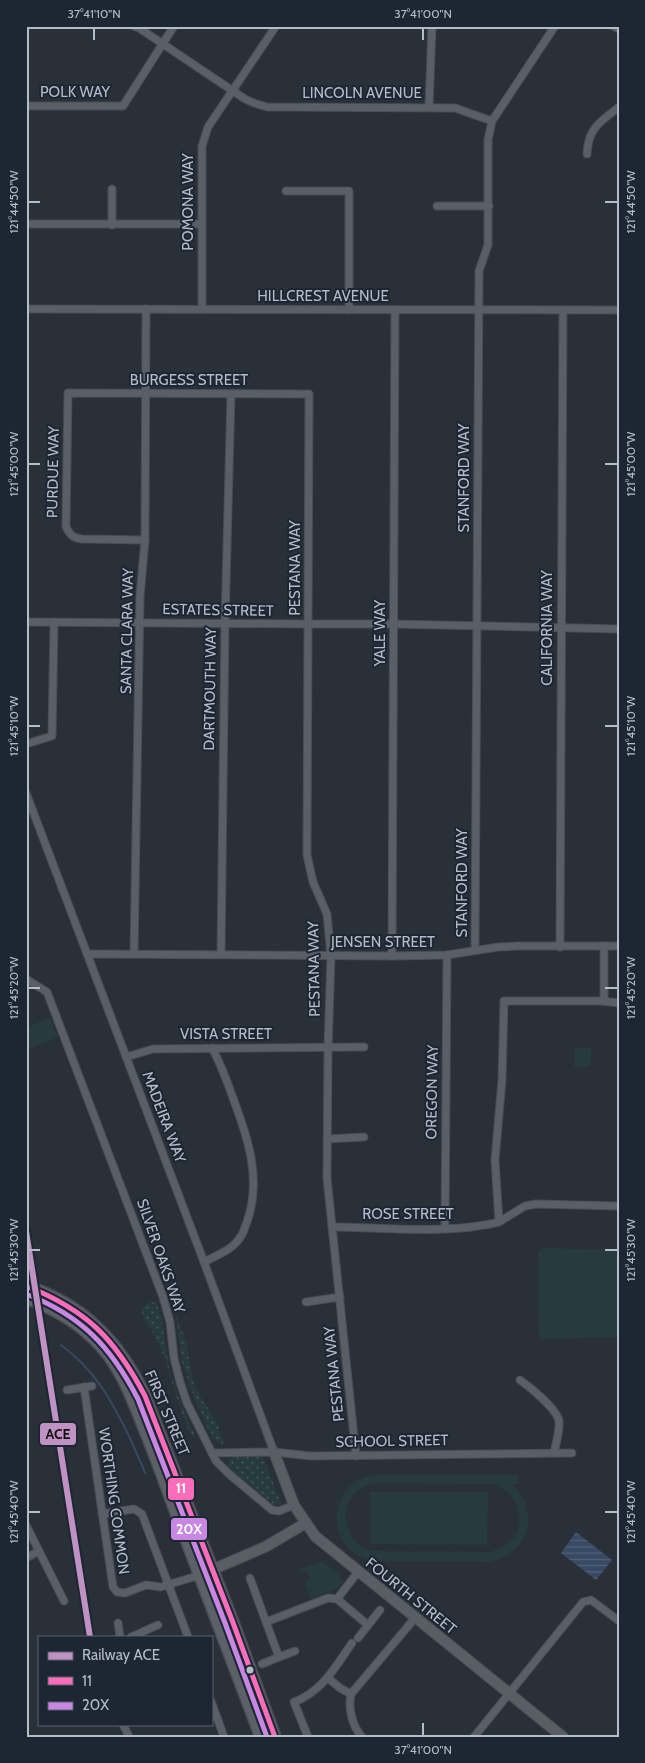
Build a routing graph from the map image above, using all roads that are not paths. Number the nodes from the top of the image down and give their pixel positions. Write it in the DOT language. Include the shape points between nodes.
graph roads {
  1 [pos="134,26"];
  2 [pos="174,26"];
  3 [pos="276,26"];
  4 [pos="432,26"];
  5 [pos="555,26"];
  6 [pos="613,26"];
  7 [pos="619,29"];
  8 [pos="163,44"];
  9 [pos="233,90"];
  10 [pos="26,106"];
  11 [pos="429,107"];
  12 [pos="619,107"];
  13 [pos="492,121"];
  14 [pos="587,154"];
  15 [pos="112,189"];
  16 [pos="286,191"];
  17 [pos="437,206"];
  18 [pos="489,206"];
  19 [pos="26,224"];
  20 [pos="202,224"];
  21 [pos="112,225"];
  22 [pos="26,309"];
  23 [pos="146,309"];
  24 [pos="202,309"];
  25 [pos="349,310"];
  26 [pos="395,310"];
  27 [pos="479,310"];
  28 [pos="563,310"];
  29 [pos="619,310"];
  30 [pos="68,393"];
  31 [pos="146,394"];
  32 [pos="231,394"];
  33 [pos="309,394"];
  34 [pos="145,540"];
  35 [pos="26,622"];
  36 [pos="54,622"];
  37 [pos="140,622"];
  38 [pos="224,623"];
  39 [pos="309,624"];
  40 [pos="393,624"];
  41 [pos="477,625"];
  42 [pos="561,628"];
  43 [pos="619,629"];
  44 [pos="26,744"];
  45 [pos="26,793"];
  46 [pos="604,946"];
  47 [pos="619,946"];
  48 [pos="560,947"];
  49 [pos="475,950"];
  50 [pos="86,954"];
  51 [pos="134,954"];
  52 [pos="221,954"];
  53 [pos="447,955"];
  54 [pos="331,956"];
  55 [pos="392,956"];
  56 [pos="26,979"];
  57 [pos="604,1001"];
  58 [pos="619,1003"];
  59 [pos="364,1047"];
  60 [pos="212,1048"];
  61 [pos="328,1048"];
  62 [pos="126,1056"];
  63 [pos="364,1137"];
  64 [pos="327,1139"];
  65 [pos="619,1206"];
  66 [pos="498,1222"];
  67 [pos="332,1227"];
  68 [pos="445,1229"];
  69 [pos="204,1262"];
  70 [pos="26,1286"];
  71 [pos="26,1298"];
  72 [pos="340,1298"];
  73 [pos="306,1302"];
  74 [pos="520,1380"];
  75 [pos="92,1386"];
  76 [pos="84,1388"];
  77 [pos="67,1390"];
  78 [pos="274,1452"];
  79 [pos="212,1453"];
  80 [pos="554,1453"];
  81 [pos="572,1453"];
  82 [pos="356,1456"];
  83 [pos="294,1505"];
  84 [pos="102,1514"];
  85 [pos="306,1524"];
  86 [pos="26,1526"];
  87 [pos="40,1551"];
  88 [pos="26,1558"];
  89 [pos="213,1570"];
  90 [pos="358,1572"];
  91 [pos="200,1575"];
  92 [pos="250,1578"];
  93 [pos="170,1584"];
  94 [pos="337,1599"];
  95 [pos="64,1601"];
  96 [pos="380,1610"];
  97 [pos="414,1618"];
  98 [pos="619,1621"];
  99 [pos="266,1622"];
  100 [pos="118,1623"];
  101 [pos="158,1625"];
  102 [pos="368,1625"];
  103 [pos="120,1636"];
  104 [pos="132,1636"];
  105 [pos="188,1636"];
  106 [pos="295,1651"];
  107 [pos="279,1657"];
  108 [pos="262,1664"];
  109 [pos="328,1678"];
  110 [pos="509,1693"];
  111 [pos="351,1694"];
  112 [pos="212,1704"];
  113 [pos="224,1737"];
  114 [pos="260,1737"];
  115 [pos="275,1737"];
  116 [pos="308,1737"];
  117 [pos="362,1737"];
  118 [pos="474,1737"];
  119 [pos="563,1737"];
  1 -- 8 [label="street"];
  2 -- 8 [label="street"];
  3 -- 9 [label="street, POMONA WAY"];
  4 -- 11 [label="street"];
  5 -- 13 [label="street, STANFORD WAY"];
  6 -- 7 [label="street"];
  8 -- 9 [label="street, LINCOLN AVENUE"];
  8 -- 10 [label="street, POLK WAY" via="124,106"];
  9 -- 11 [label="street, LINCOLN AVENUE" via="266,107"];
  9 -- 20 [label="street, POMONA WAY" via="208,127 202,146"];
  11 -- 13 [label="street, LINCOLN AVENUE" via="455,108"];
  12 -- 14 [label="street" via="592,130"];
  13 -- 18 [label="street, STANFORD WAY" via="488,140"];
  15 -- 21 [label="street"];
  16 -- 25 [label="street" via="349,191"];
  17 -- 18 [label="street"];
  18 -- 27 [label="street, STANFORD WAY" via="488,245 479,271"];
  19 -- 21 [label="street"];
  20 -- 21 [label="street"];
  20 -- 24 [label="street, POMONA WAY"];
  22 -- 23 [label="street, HILLCREST AVENUE"];
  23 -- 24 [label="street, HILLCREST AVENUE"];
  23 -- 31 [label="street, SANTA CLARA WAY"];
  24 -- 25 [label="street, HILLCREST AVENUE"];
  25 -- 26 [label="street, HILLCREST AVENUE"];
  26 -- 27 [label="street, HILLCREST AVENUE"];
  26 -- 40 [label="street, YALE WAY"];
  27 -- 28 [label="street, HILLCREST AVENUE"];
  27 -- 41 [label="street, STANFORD WAY"];
  28 -- 29 [label="street, HILLCREST AVENUE"];
  28 -- 42 [label="street, CALIFORNIA WAY"];
  30 -- 31 [label="street, BURGESS STREET"];
  30 -- 34 [label="street, PURDUE WAY" via="66,527 69,534 82,539"];
  31 -- 32 [label="street, BURGESS STREET"];
  31 -- 34 [label="street, SANTA CLARA WAY"];
  32 -- 33 [label="street, BURGESS STREET"];
  32 -- 38 [label="street, DARTMOUTH WAY"];
  33 -- 39 [label="street, PESTANA WAY"];
  34 -- 37 [label="street, SANTA CLARA WAY"];
  35 -- 36 [label="street, ESTATES STREET"];
  36 -- 37 [label="street, ESTATES STREET"];
  36 -- 44 [label="street" via="52,736"];
  37 -- 38 [label="street, ESTATES STREET"];
  37 -- 51 [label="street, SANTA CLARA WAY"];
  38 -- 39 [label="street, ESTATES STREET"];
  38 -- 52 [label="street, DARTMOUTH WAY"];
  39 -- 40 [label="street, ESTATES STREET"];
  39 -- 54 [label="street, PESTANA WAY" via="307,855 313,882 327,914"];
  40 -- 41 [label="street, ESTATES STREET"];
  40 -- 55 [label="street, YALE WAY"];
  41 -- 42 [label="street, ESTATES STREET"];
  41 -- 49 [label="street, STANFORD WAY"];
  42 -- 43 [label="street, ESTATES STREET"];
  42 -- 48 [label="street, CALIFORNIA WAY"];
  45 -- 50 [label="street, MADEIRA WAY"];
  46 -- 47 [label="street, JENSEN STREET"];
  46 -- 48 [label="street, JENSEN STREET"];
  46 -- 57 [label="street"];
  48 -- 49 [label="street, JENSEN STREET"];
  49 -- 53 [label="street, JENSEN STREET"];
  50 -- 51 [label="street, JENSEN STREET"];
  50 -- 62 [label="street, MADEIRA WAY"];
  51 -- 52 [label="street, JENSEN STREET"];
  52 -- 54 [label="street, JENSEN STREET"];
  53 -- 55 [label="street, JENSEN STREET"];
  53 -- 68 [label="street, OREGON WAY"];
  54 -- 55 [label="street, JENSEN STREET"];
  54 -- 61 [label="street, PESTANA WAY"];
  56 -- 79 [label="street, SILVER OAKS WAY" via="47,992 74,1059 164,1297 174,1358 187,1403"];
  57 -- 58 [label="street"];
  57 -- 66 [label="street" via="504,1001 495,1160"];
  59 -- 61 [label="street, VISTA STREET"];
  60 -- 61 [label="street, VISTA STREET"];
  60 -- 62 [label="street, VISTA STREET" via="153,1049"];
  60 -- 69 [label="street" via="247,1135 253,1192 242,1235 224,1252"];
  61 -- 64 [label="street, PESTANA WAY"];
  62 -- 69 [label="street, MADEIRA WAY"];
  63 -- 64 [label="street"];
  64 -- 67 [label="street, PESTANA WAY"];
  65 -- 66 [label="street, ROSE STREET" via="536,1204 524,1206"];
  66 -- 68 [label="street, ROSE STREET"];
  67 -- 68 [label="street, ROSE STREET"];
  67 -- 72 [label="street, PESTANA WAY"];
  69 -- 78 [label="street, MADEIRA WAY"];
  70 -- 89 [label="main road, FIRST STREET" via="60,1301 102,1330 132,1369"];
  71 -- 91 [label="main road, FIRST STREET" via="78,1324 109,1357 131,1394"];
  72 -- 73 [label="street"];
  72 -- 82 [label="street, PESTANA WAY"];
  74 -- 80 [label="street" via="559,1419"];
  75 -- 76 [label="street"];
  76 -- 77 [label="street"];
  76 -- 84 [label="street, WORTHING COMMON"];
  78 -- 79 [label="street, SCHOOL STREET"];
  78 -- 82 [label="street, SCHOOL STREET"];
  78 -- 83 [label="street, FOURTH STREET"];
  79 -- 83 [label="street, SILVER OAKS WAY" via="221,1467 272,1510 279,1511"];
  80 -- 81 [label="street, SCHOOL STREET"];
  80 -- 82 [label="street, SCHOOL STREET"];
  83 -- 85 [label="street, FOURTH STREET"];
  84 -- 93 [label="street" via="134,1509 142,1514"];
  84 -- 93 [label="street, WORTHING COMMON" via="113,1587 117,1592"];
  85 -- 89 [label="street"];
  85 -- 90 [label="street, FOURTH STREET" via="315,1536"];
  86 -- 87 [label="street"];
  87 -- 88 [label="street"];
  87 -- 95 [label="street"];
  89 -- 91 [label="street"];
  89 -- 115 [label="main road, FIRST STREET"];
  90 -- 94 [label="street"];
  90 -- 97 [label="street, FOURTH STREET"];
  91 -- 93 [label="street, WORTHING COMMON"];
  91 -- 114 [label="main road, FIRST STREET"];
  92 -- 99 [label="street"];
  93 -- 105 [label="street"];
  94 -- 99 [label="street" via="328,1598"];
  94 -- 102 [label="street"];
  96 -- 102 [label="street"];
  97 -- 110 [label="street, FOURTH STREET"];
  97 -- 111 [label="street"];
  98 -- 110 [label="street" via="591,1600 583,1602"];
  99 -- 107 [label="street"];
  100 -- 103 [label="street"];
  101 -- 104 [label="street"];
  102 -- 109 [label="street"];
  106 -- 107 [label="street"];
  107 -- 108 [label="street"];
  109 -- 111 [label="street"];
  109 -- 116 [label="street" via="305,1698 294,1702"];
  110 -- 118 [label="street"];
  110 -- 119 [label="street, FOURTH STREET"];
  111 -- 117 [label="street" via="349,1703 355,1729"];
  112 -- 113 [label="street"];
}
